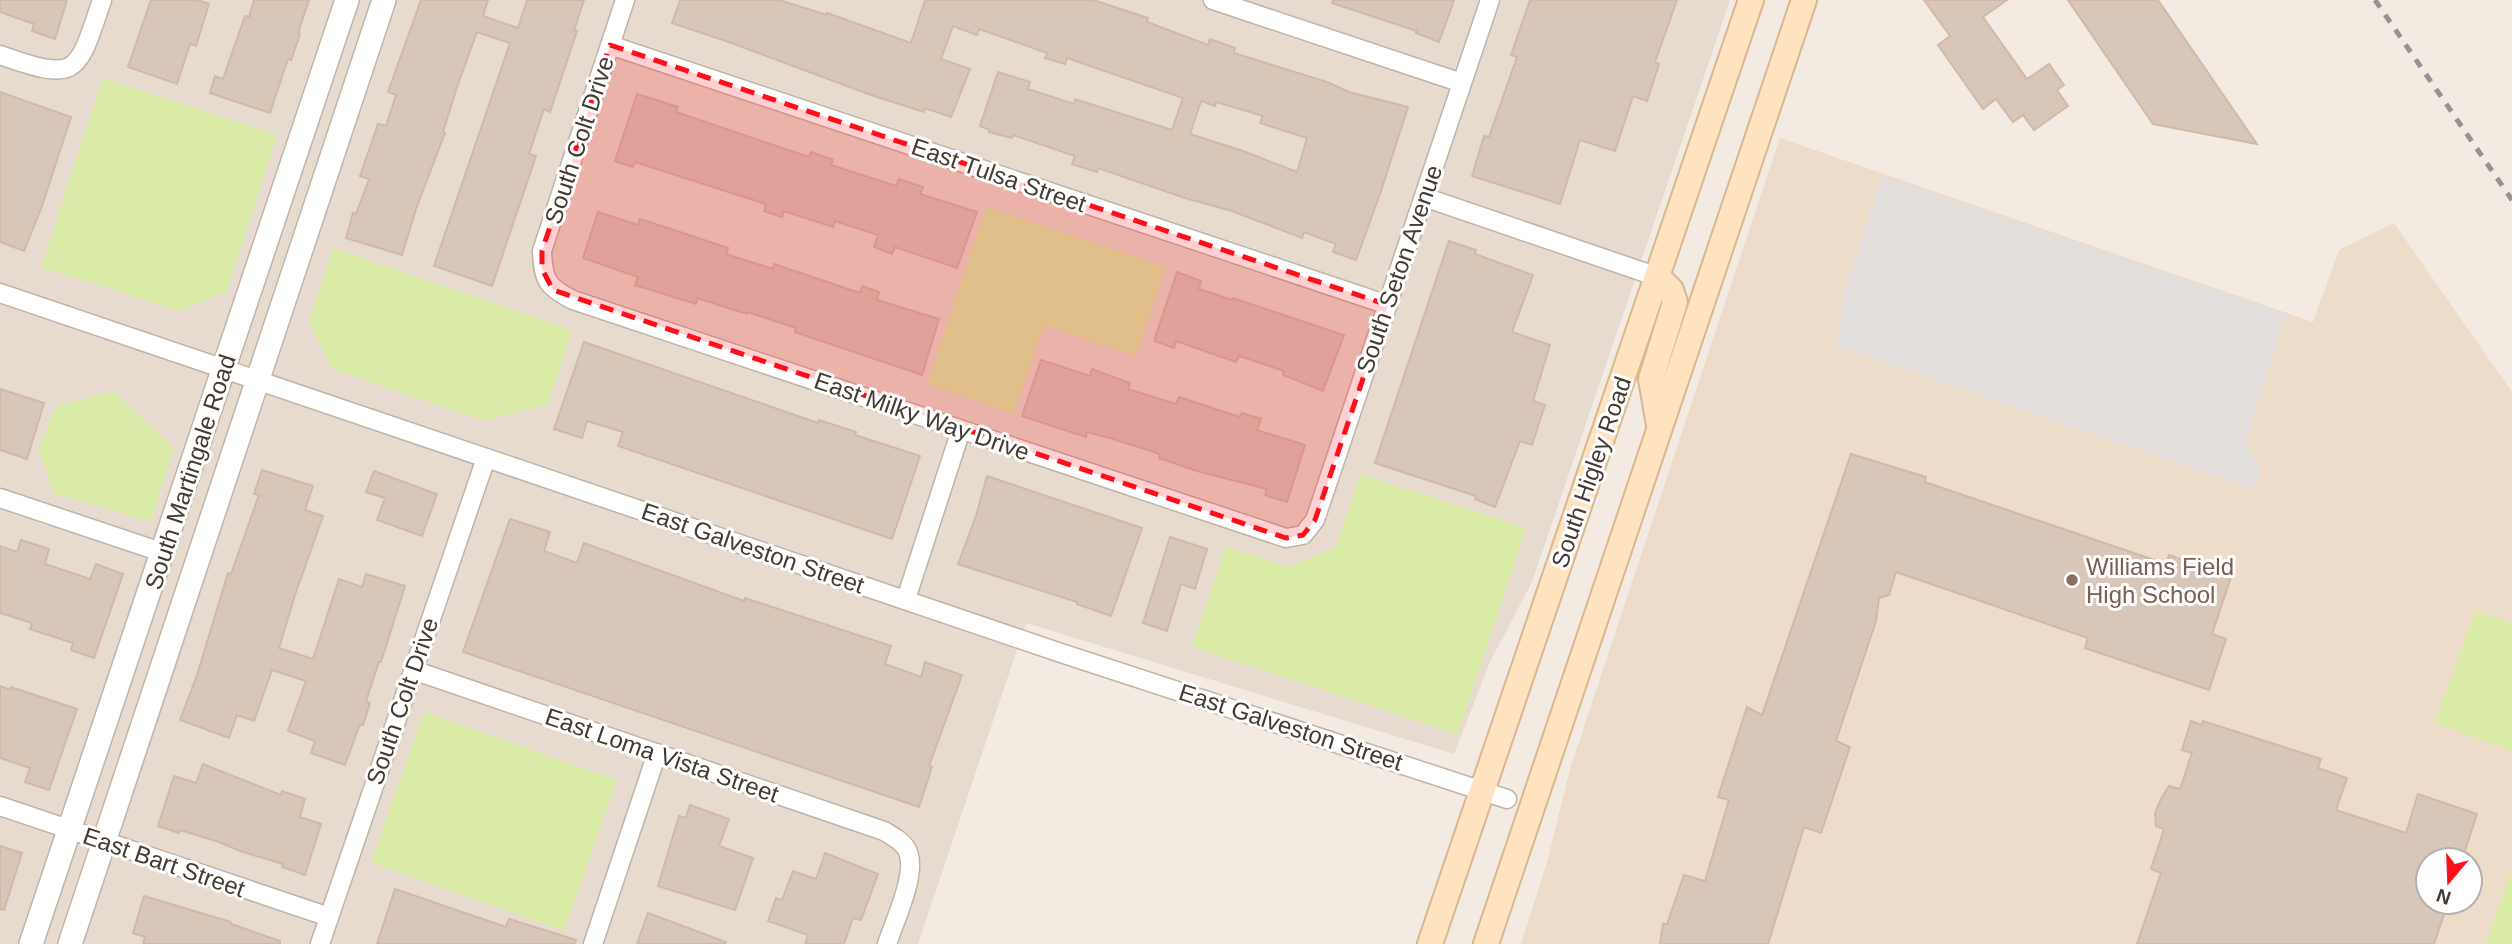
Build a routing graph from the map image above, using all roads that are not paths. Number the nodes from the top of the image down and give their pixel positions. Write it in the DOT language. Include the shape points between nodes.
graph roads {
  1 [pos="102,0"];
  2 [pos="347,0"];
  3 [pos="384,0"];
  4 [pos="625,0"];
  5 [pos="1213,0"];
  6 [pos="1490,0"];
  7 [pos="1751,0"];
  8 [pos="1804,0"];
  9 [pos="610,45"];
  10 [pos="0,55"];
  11 [pos="1462,83"];
  12 [pos="1424,197"];
  13 [pos="1658,277"];
  14 [pos="546,281"];
  15 [pos="0,293"];
  16 [pos="1388,305"];
  17 [pos="223,370"];
  18 [pos="258,381"];
  19 [pos="1659,429"];
  20 [pos="961,430"];
  21 [pos="486,458"];
  22 [pos="0,498"];
  23 [pos="1303,535"];
  24 [pos="164,553"];
  25 [pos="906,599"];
  26 [pos="412,670"];
  27 [pos="657,753"];
  28 [pos="1482,790"];
  29 [pos="1507,799"];
  30 [pos="0,806"];
  31 [pos="69,830"];
  32 [pos="104,841"];
  33 [pos="329,917"];
  34 [pos="32,944"];
  35 [pos="70,944"];
  36 [pos="320,944"];
  37 [pos="593,944"];
  38 [pos="887,944"];
  39 [pos="1430,944"];
  40 [pos="1486,944"];
  1 -- 10 [label="street" via="86,48 68,69 31,66"];
  2 -- 17 [label="street, South Martingale Road"];
  3 -- 18 [label="street, South Martingale Road"];
  4 -- 9 [label="street, South Colt Drive"];
  5 -- 11 [label="street"];
  6 -- 11 [label="street, South Seton Avenue"];
  7 -- 13 [label="main road, South Higley Road"];
  8 -- 19 [label="main road, South Higley Road"];
  9 -- 14 [label="street, South Colt Drive" via="542,251"];
  9 -- 16 [label="street, East Tulsa Street"];
  11 -- 12 [label="street, South Seton Avenue"];
  12 -- 13 [label="street"];
  12 -- 16 [label="street, South Seton Avenue"];
  13 -- 19 [label="main road" via="1675,302 1651,379"];
  13 -- 28 [label="main road, South Higley Road"];
  14 -- 20 [label="street, East Milky Way Drive" via="573,300"];
  15 -- 17 [label="street, East Galveston Street"];
  16 -- 23 [label="street, South Seton Avenue" via="1315,520"];
  17 -- 18 [label="street, East Galveston Street"];
  17 -- 24 [label="street, South Martingale Road"];
  18 -- 21 [label="street, East Galveston Street"];
  18 -- 32 [label="street, South Martingale Road"];
  19 -- 40 [label="main road, South Higley Road"];
  20 -- 23 [label="street, East Milky Way Drive" via="1286,538"];
  20 -- 25 [label="street"];
  21 -- 25 [label="street, East Galveston Street"];
  21 -- 26 [label="street, South Colt Drive"];
  22 -- 24 [label="street"];
  24 -- 31 [label="street, South Martingale Road"];
  25 -- 28 [label="street, East Galveston Street"];
  26 -- 27 [label="street, East Loma Vista Street"];
  26 -- 33 [label="street, South Colt Drive"];
  27 -- 37 [label="street"];
  27 -- 38 [label="street, East Loma Vista Street" via="898,839 910,860 908,882"];
  28 -- 29 [label="street, East Galveston Street"];
  28 -- 39 [label="main road, South Higley Road"];
  30 -- 31 [label="street, East Bart Street"];
  31 -- 32 [label="street, East Bart Street"];
  31 -- 34 [label="street, South Martingale Road"];
  32 -- 33 [label="street, East Bart Street"];
  32 -- 35 [label="street, South Martingale Road"];
  33 -- 36 [label="street, South Colt Drive"];
}
